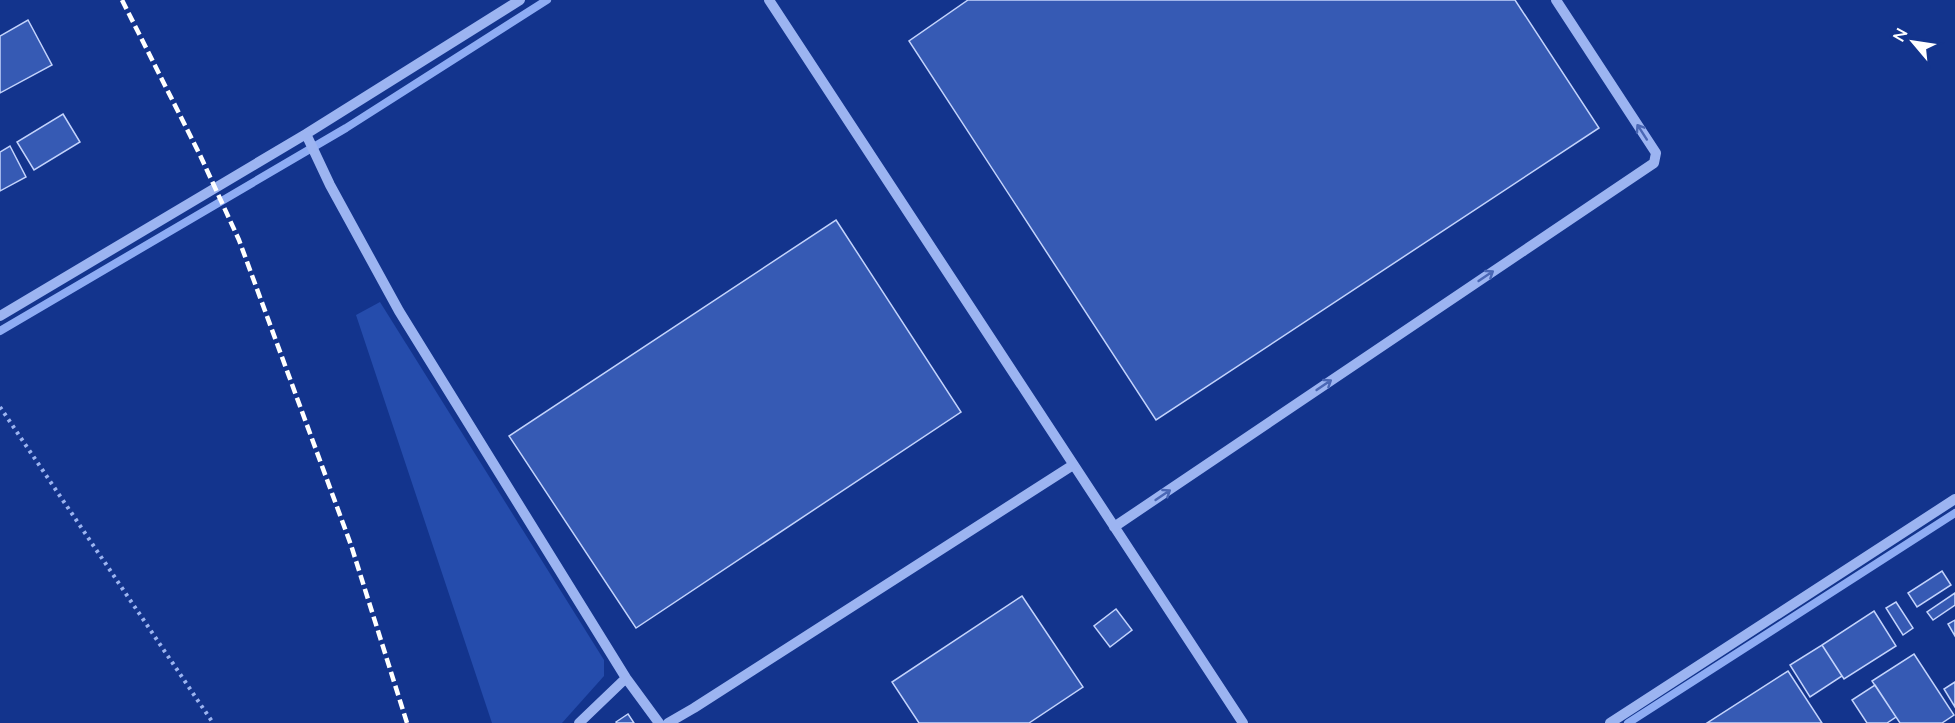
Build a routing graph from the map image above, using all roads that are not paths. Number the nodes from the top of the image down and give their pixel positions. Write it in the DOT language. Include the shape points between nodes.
graph roads {
  1 [pos="520,0"];
  2 [pos="769,0"];
  3 [pos="1556,0"];
  4 [pos="306,134"];
  5 [pos="0,316"];
  6 [pos="1073,465"];
  7 [pos="1955,499"];
  8 [pos="1114,527"];
  9 [pos="626,678"];
  10 [pos="579,723"];
  11 [pos="659,723"];
  12 [pos="668,723"];
  13 [pos="1243,723"];
  14 [pos="1610,723"];
  1 -- 4 [label="street"];
  2 -- 6 [label="street"];
  8 -- 3 [label="street, one-way" via="1653,163 1656,153"];
  4 -- 5 [label="street"];
  4 -- 9 [label="street" via="399,311"];
  6 -- 8 [label="street"];
  6 -- 12 [label="street"];
  7 -- 14 [label="street"];
  8 -- 13 [label="street"];
  9 -- 10 [label="street"];
  9 -- 11 [label="street"];
}
